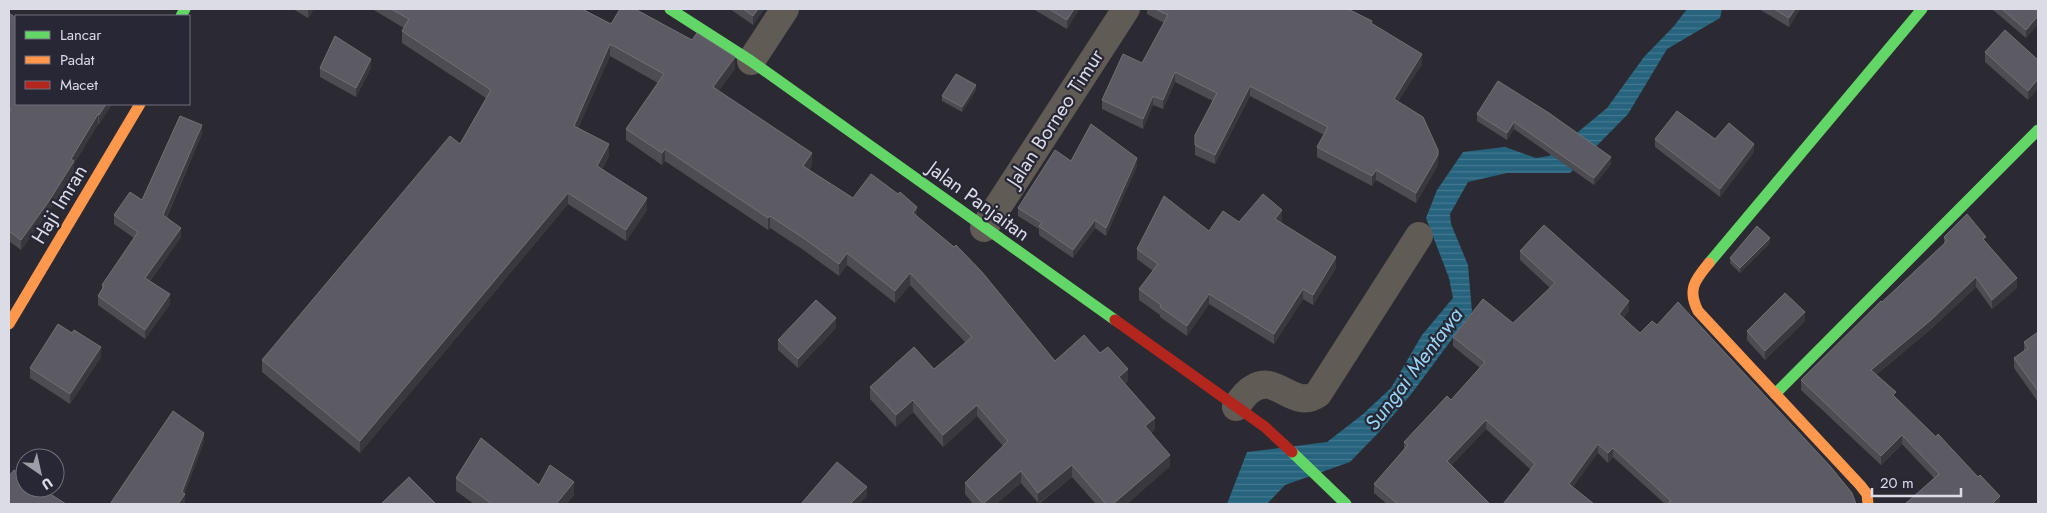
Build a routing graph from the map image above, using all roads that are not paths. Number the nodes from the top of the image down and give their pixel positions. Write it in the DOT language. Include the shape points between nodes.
graph roads {
  1 [pos="670,9"];
  2 [pos="785,9"];
  3 [pos="1126,9"];
  4 [pos="1922,9"];
  5 [pos="752,61"];
  6 [pos="139,105"];
  7 [pos="2038,130"];
  8 [pos="984,228"];
  9 [pos="1419,236"];
  10 [pos="9,324"];
  11 [pos="1775,394"];
  12 [pos="1236,406"];
  13 [pos="1346,504"];
  14 [pos="1868,504"];
  1 -- 5 [label="street, Jalan Panjaitan"];
  2 -- 5 [label="street"];
  3 -- 8 [label="street, Jalan Borneo Timur"];
  4 -- 11 [label="street" via="1698,277 1692,290 1698,311"];
  5 -- 8 [label="street, Jalan Panjaitan"];
  6 -- 10 [label="street, Haji Imran"];
  7 -- 11 [label="street"];
  8 -- 12 [label="street, Jalan Panjaitan"];
  9 -- 12 [label="street" via="1318,394 1301,399 1268,384 1258,385"];
  11 -- 14 [label="street" via="1860,485 1867,494"];
  12 -- 13 [label="street, Jalan Panjaitan" via="1265,427"];
}
